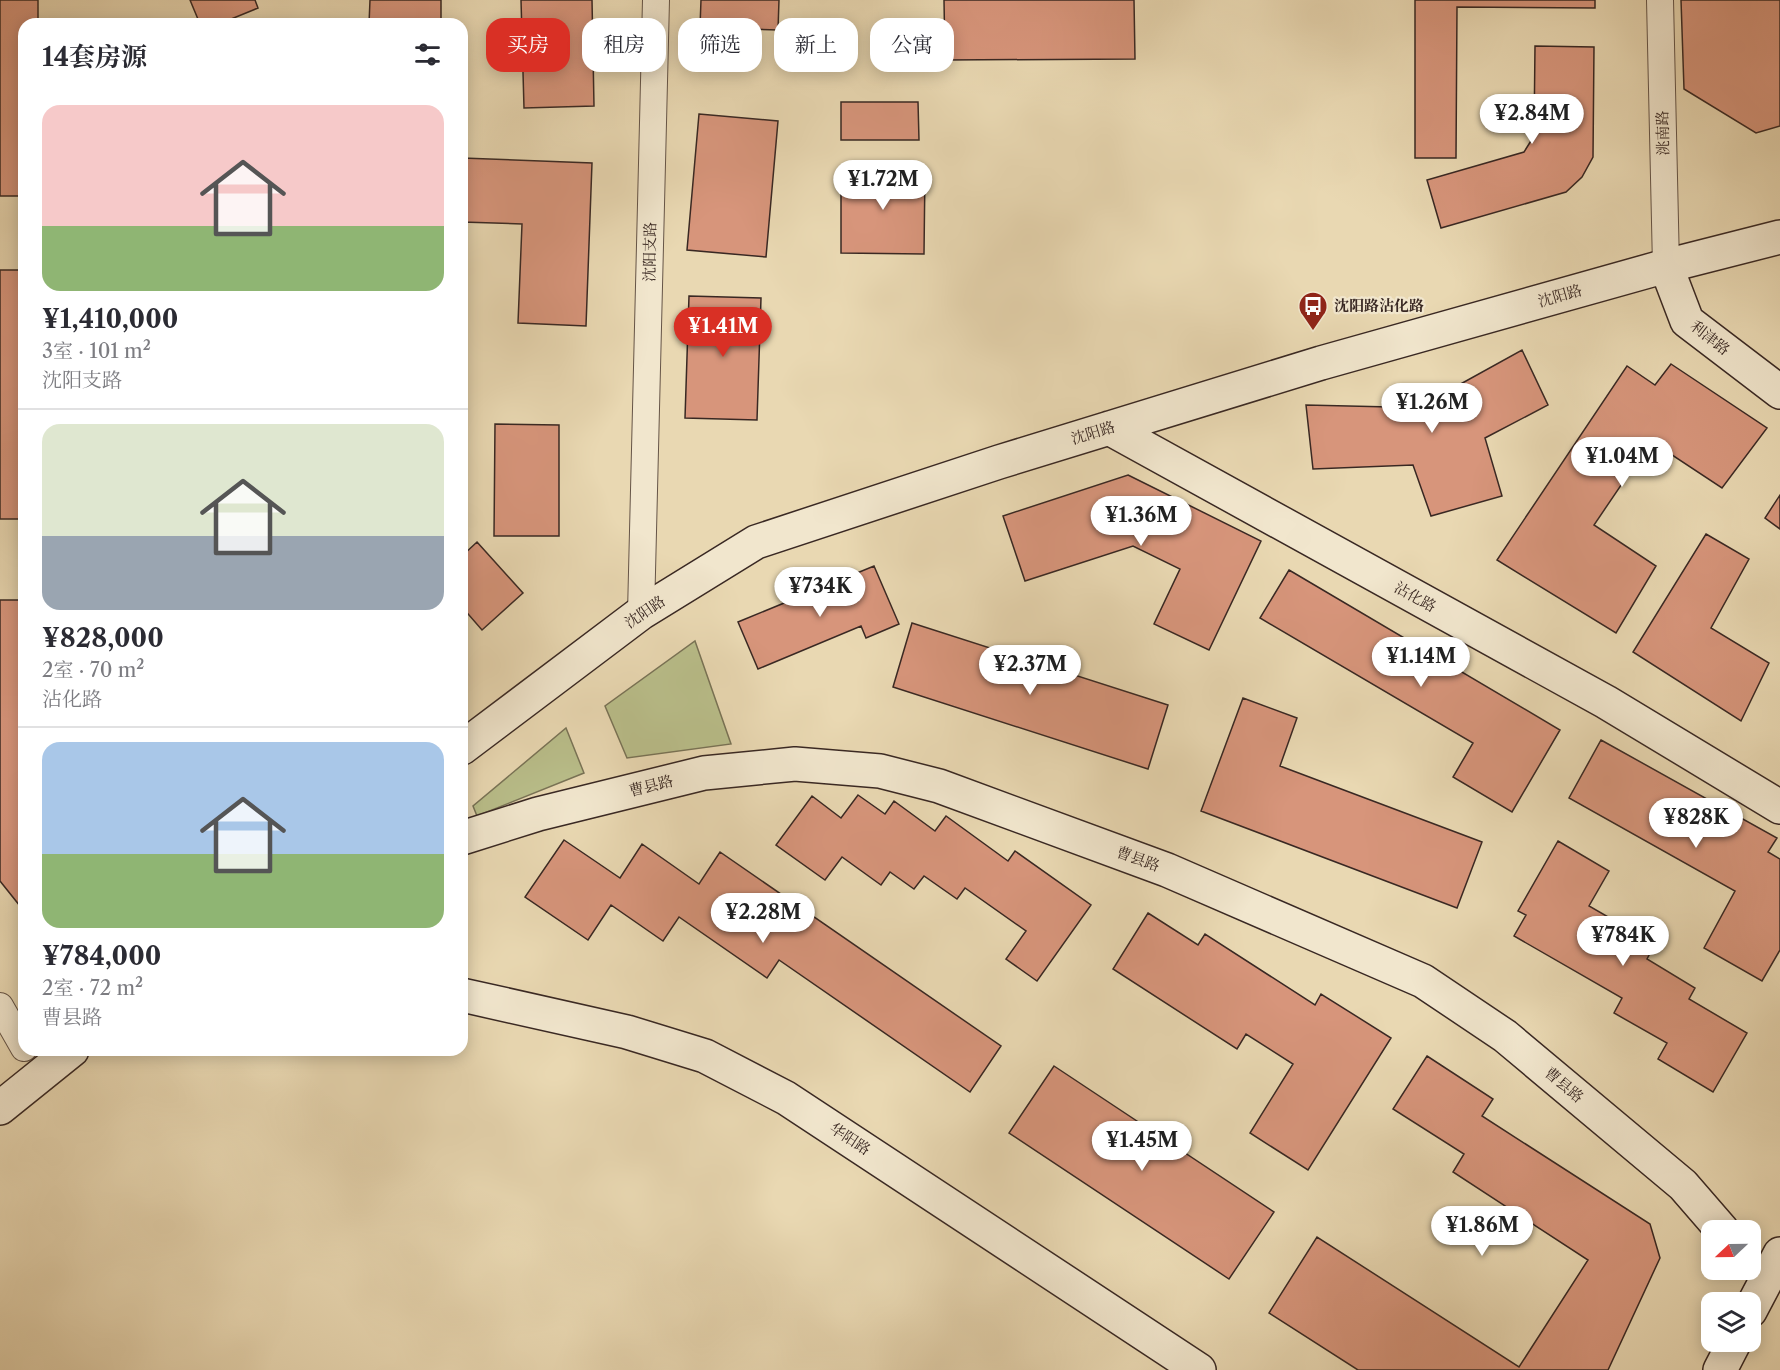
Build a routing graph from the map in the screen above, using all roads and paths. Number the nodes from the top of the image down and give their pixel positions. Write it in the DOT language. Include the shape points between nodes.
graph roads {
  1 [pos="656,0"];
  2 [pos="1660,0"];
  3 [pos="1780,237"];
  4 [pos="1665,266"];
  5 [pos="1780,392"];
  6 [pos="1109,428"];
  7 [pos="641,613"];
  8 [pos="468,743"];
  9 [pos="1780,807"];
  10 [pos="468,836"];
  11 [pos="468,996"];
  12 [pos="0,1006"];
  13 [pos="18,1037"];
  14 [pos="30,1058"];
  15 [pos="0,1108"];
  16 [pos="1713,1220"];
  17 [pos="1769,1273"];
  18 [pos="1760,1292"];
  19 [pos="1729,1352"];
  20 [pos="1199,1370"];
  21 [pos="1720,1370"];
  1 -- 7 [label="street, 沈阳支路"];
  2 -- 4 [label="street, 洮南路"];
  3 -- 4 [label="street, 沈阳路"];
  4 -- 5 [label="street, 利津路" via="1687,321"];
  4 -- 6 [label="street, 沈阳路" via="1321,363"];
  6 -- 7 [label="street, 沈阳路" via="756,542"];
  6 -- 9 [label="street, 沾化路" via="1606,702"];
  7 -- 8 [label="street, 沈阳路"];
  10 -- 16 [label="street, 曹县路" via="538,814 704,773 795,764 880,771 939,786 1167,870 1423,981 1505,1036 1683,1185"];
  11 -- 20 [label="street, 华阳路" via="627,1032 705,1056 786,1098"];
  12 -- 13 [label="street"];
  14 -- 15 [label="street"];
  17 -- 18 [label="street"];
  19 -- 21 [label="street"];
}
